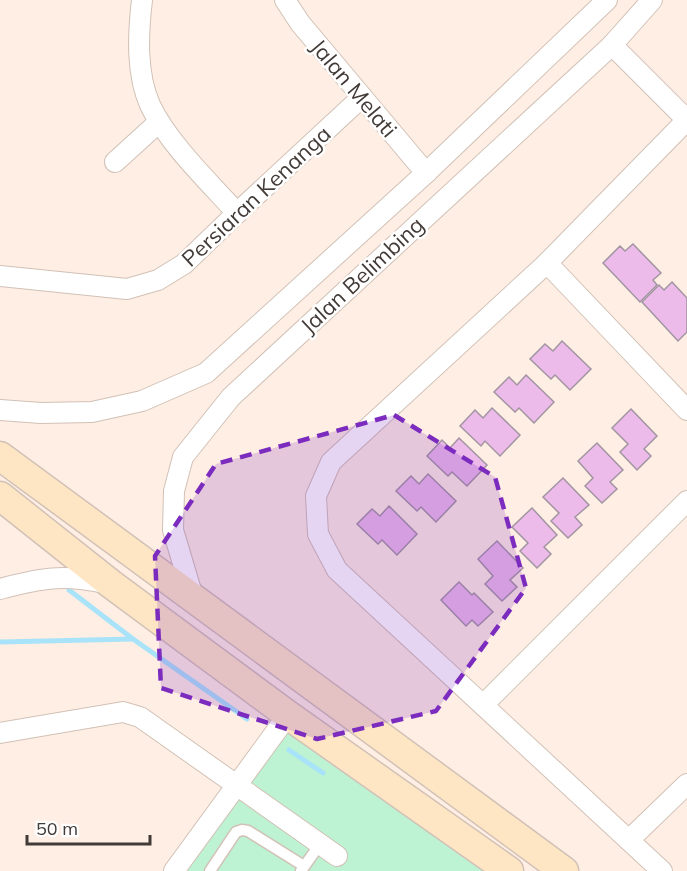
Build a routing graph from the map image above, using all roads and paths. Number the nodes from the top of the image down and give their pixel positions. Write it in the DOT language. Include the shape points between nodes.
graph roads {
  1 [pos="142,0"];
  2 [pos="285,0"];
  3 [pos="608,0"];
  4 [pos="652,0"];
  5 [pos="612,45"];
  6 [pos="362,98"];
  7 [pos="687,120"];
  8 [pos="159,122"];
  9 [pos="115,162"];
  10 [pos="426,173"];
  11 [pos="237,213"];
  12 [pos="547,263"];
  13 [pos="0,276"];
  14 [pos="0,410"];
  15 [pos="687,410"];
  16 [pos="0,456"];
  17 [pos="0,496"];
  18 [pos="687,501"];
  19 [pos="111,584"];
  20 [pos="0,589"];
  21 [pos="193,597"];
  22 [pos="483,705"];
  23 [pos="288,715"];
  24 [pos="0,733"];
  25 [pos="687,784"];
  26 [pos="237,785"];
  27 [pos="629,840"];
  28 [pos="320,844"];
  29 [pos="337,856"];
  30 [pos="302,868"];
  31 [pos="174,871"];
  32 [pos="210,871"];
  33 [pos="509,871"];
  34 [pos="564,871"];
  35 [pos="662,871"];
  1 -- 8 [label="street" via="139,51 143,80"];
  2 -- 6 [label="street, Jalan Melati"];
  3 -- 10 [label="street, Jalan Belimbing"];
  4 -- 5 [label="street, Jalan Belimbing"];
  5 -- 7 [label="street"];
  5 -- 21 [label="street, Jalan Belimbing" via="231,397 200,434 183,457 174,491 174,530"];
  6 -- 10 [label="street, Jalan Melati"];
  6 -- 11 [label="street, Persiaran Kenanga"];
  7 -- 12 [label="street"];
  8 -- 9 [label="street"];
  8 -- 11 [label="street"];
  10 -- 14 [label="street, Jalan Belimbing" via="206,374 142,401 92,412"];
  11 -- 13 [label="street, Persiaran Kenanga" via="184,264 158,280 127,289"];
  12 -- 15 [label="street"];
  12 -- 22 [label="street" via="331,462 316,496 318,534 337,570"];
  16 -- 21 [label="main road"];
  17 -- 19 [label="main road"];
  18 -- 22 [label="street"];
  19 -- 20 [label="street" via="74,577 34,579"];
  19 -- 23 [label="main road"];
  21 -- 34 [label="main road"];
  22 -- 27 [label="street"];
  23 -- 26 [label="street"];
  23 -- 33 [label="main road"];
  24 -- 26 [label="street" via="123,712 140,717"];
  25 -- 27 [label="street"];
  26 -- 28 [label="street"];
  26 -- 31 [label="street"];
  27 -- 35 [label="street"];
  28 -- 29 [label="street"];
  28 -- 30 [label="lane"];
  30 -- 32 [label="lane" via="242,830 236,832"];
}
